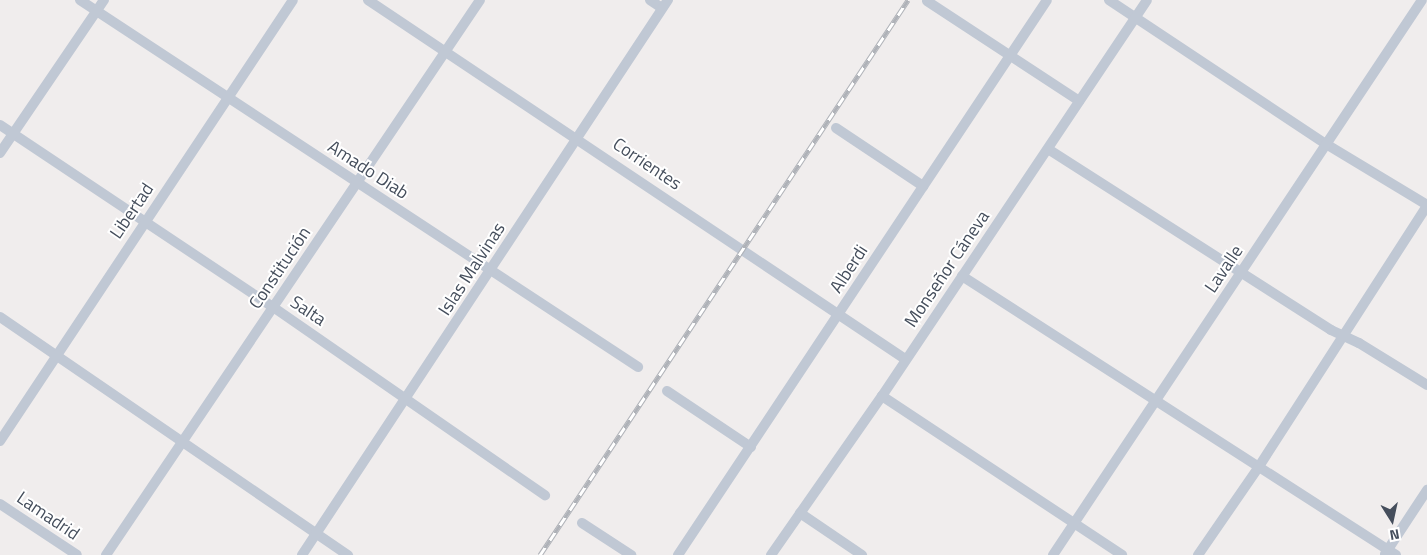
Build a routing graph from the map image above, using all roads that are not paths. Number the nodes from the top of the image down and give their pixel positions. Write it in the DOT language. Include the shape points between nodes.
graph roads {
  1 [pos="80,0"];
  2 [pos="104,0"];
  3 [pos="293,0"];
  4 [pos="368,0"];
  5 [pos="480,0"];
  6 [pos="650,0"];
  7 [pos="1047,0"];
  8 [pos="1110,0"];
  9 [pos="1147,0"];
  10 [pos="1422,0"];
  11 [pos="927,2"];
  12 [pos="665,4"];
  13 [pos="97,11"];
  14 [pos="1136,16"];
  15 [pos="444,54"];
  16 [pos="1010,55"];
  17 [pos="229,98"];
  18 [pos="1079,100"];
  19 [pos="0,125"];
  20 [pos="836,128"];
  21 [pos="13,133"];
  22 [pos="578,138"];
  23 [pos="1326,144"];
  24 [pos="1048,149"];
  25 [pos="0,152"];
  26 [pos="358,183"];
  27 [pos="923,186"];
  28 [pos="1427,206"];
  29 [pos="145,221"];
  30 [pos="492,269"];
  31 [pos="1242,273"];
  32 [pos="962,276"];
  33 [pos="273,307"];
  34 [pos="839,314"];
  35 [pos="0,317"];
  36 [pos="1342,334"];
  37 [pos="56,354"];
  38 [pos="905,359"];
  39 [pos="638,367"];
  40 [pos="1427,385"];
  41 [pos="667,390"];
  42 [pos="882,396"];
  43 [pos="407,398"];
  44 [pos="1154,401"];
  45 [pos="184,440"];
  46 [pos="0,441"];
  47 [pos="751,447"];
  48 [pos="1258,468"];
  49 [pos="1427,490"];
  50 [pos="545,495"];
  51 [pos="0,504"];
  52 [pos="800,513"];
  53 [pos="582,523"];
  54 [pos="1074,524"];
  55 [pos="317,533"];
  56 [pos="1389,553"];
  57 [pos="77,555"];
  58 [pos="106,555"];
  59 [pos="302,555"];
  60 [pos="348,555"];
  61 [pos="631,555"];
  62 [pos="678,555"];
  63 [pos="771,555"];
  64 [pos="862,555"];
  65 [pos="1053,555"];
  66 [pos="1122,555"];
  67 [pos="1198,555"];
  1 -- 13 [label="street, Amado Diab"];
  2 -- 13 [label="street"];
  3 -- 17 [label="street, Libertad"];
  4 -- 15 [label="street, Corrientes"];
  5 -- 15 [label="street, Constitución"];
  6 -- 12 [label="street"];
  7 -- 16 [label="street, Alberdi"];
  8 -- 14 [label="street"];
  9 -- 14 [label="street, Monseñor Cáneva"];
  10 -- 23 [label="street, Lavalle"];
  11 -- 16 [label="street"];
  12 -- 22 [label="street, Islas Malvinas"];
  13 -- 17 [label="street, Amado Diab"];
  13 -- 21 [label="street"];
  14 -- 18 [label="street, Monseñor Cáneva"];
  14 -- 23 [label="street"];
  15 -- 22 [label="street, Corrientes"];
  15 -- 26 [label="street, Constitución"];
  16 -- 18 [label="street"];
  16 -- 27 [label="street, Alberdi"];
  17 -- 26 [label="street, Amado Diab"];
  17 -- 29 [label="street, Libertad"];
  18 -- 24 [label="street, Monseñor Cáneva"];
  19 -- 21 [label="street, Salta"];
  20 -- 27 [label="street"];
  21 -- 25 [label="street"];
  21 -- 29 [label="street, Salta"];
  22 -- 30 [label="street, Islas Malvinas"];
  22 -- 34 [label="street, Corrientes"];
  23 -- 28 [label="street"];
  23 -- 31 [label="street, Lavalle"];
  24 -- 31 [label="street"];
  24 -- 32 [label="street, Monseñor Cáneva"];
  26 -- 30 [label="street, Amado Diab"];
  26 -- 33 [label="street, Constitución"];
  27 -- 34 [label="street, Alberdi"];
  28 -- 36 [label="street"];
  29 -- 33 [label="street, Salta"];
  29 -- 37 [label="street, Libertad"];
  30 -- 39 [label="street, Amado Diab"];
  30 -- 43 [label="street, Islas Malvinas"];
  31 -- 36 [label="street"];
  31 -- 44 [label="street, Lavalle"];
  32 -- 38 [label="street, Monseñor Cáneva"];
  32 -- 44 [label="street"];
  33 -- 43 [label="street, Salta"];
  33 -- 45 [label="street, Constitución"];
  34 -- 38 [label="street, Corrientes"];
  34 -- 47 [label="street, Alberdi"];
  35 -- 37 [label="street"];
  36 -- 40 [label="street"];
  36 -- 48 [label="street"];
  37 -- 45 [label="street"];
  37 -- 46 [label="street, Libertad"];
  38 -- 42 [label="street, Monseñor Cáneva"];
  41 -- 47 [label="street"];
  42 -- 52 [label="street, Monseñor Cáneva"];
  42 -- 54 [label="street"];
  43 -- 50 [label="street, Salta"];
  43 -- 55 [label="street, Islas Malvinas"];
  44 -- 48 [label="street"];
  44 -- 54 [label="street, Lavalle"];
  45 -- 55 [label="street"];
  45 -- 58 [label="street, Constitución"];
  47 -- 62 [label="street, Alberdi"];
  48 -- 56 [label="street"];
  48 -- 67 [label="street"];
  49 -- 56 [label="street"];
  51 -- 57 [label="street, Lamadrid"];
  52 -- 63 [label="street, Monseñor Cáneva"];
  52 -- 64 [label="street"];
  53 -- 61 [label="street"];
  54 -- 65 [label="street, Lavalle"];
  54 -- 66 [label="street"];
  55 -- 59 [label="street, Islas Malvinas"];
  55 -- 60 [label="street"];
}
